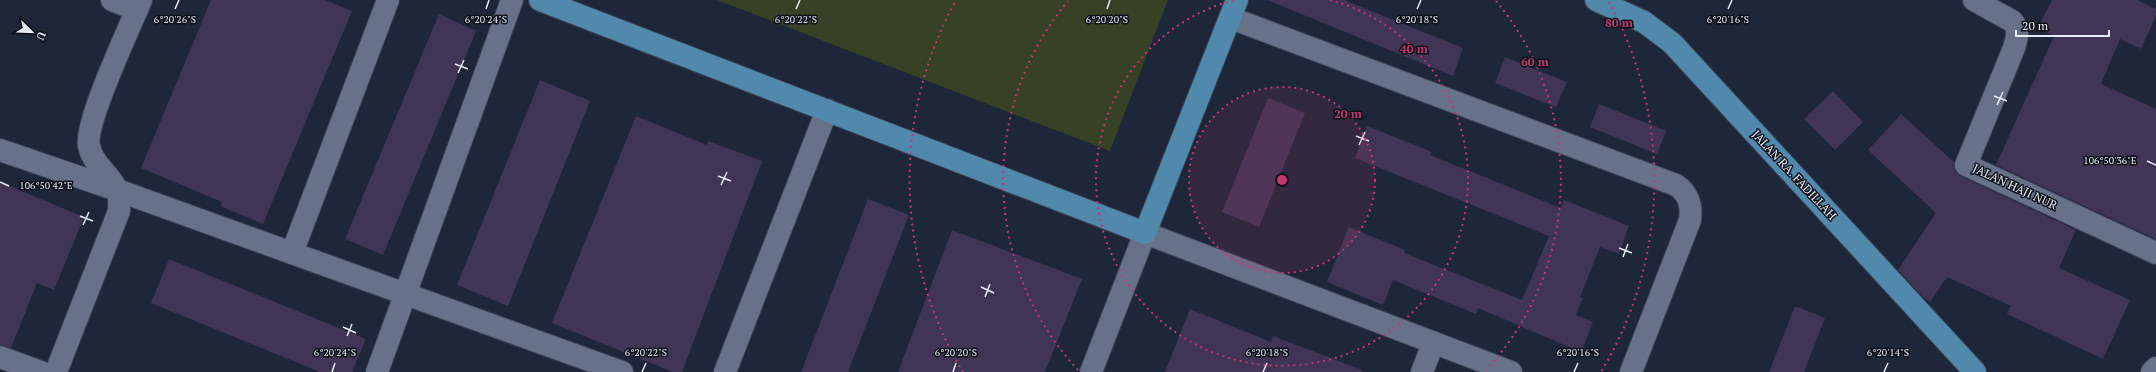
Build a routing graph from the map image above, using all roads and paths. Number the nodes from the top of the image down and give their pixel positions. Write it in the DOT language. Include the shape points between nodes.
graph roads {
  1 [pos="112,0"];
  2 [pos="388,0"];
  3 [pos="512,0"];
  4 [pos="540,0"];
  5 [pos="1596,0"];
  6 [pos="1974,0"];
  7 [pos="139,5"];
  8 [pos="1624,6"];
  9 [pos="1234,9"];
  10 [pos="827,110"];
  11 [pos="0,150"];
  12 [pos="118,190"];
  13 [pos="1145,233"];
  14 [pos="292,253"];
  15 [pos="2156,253"];
  16 [pos="405,294"];
  17 [pos="1433,344"];
  18 [pos="0,357"];
  19 [pos="2156,368"];
  20 [pos="41,372"];
  21 [pos="56,372"];
  22 [pos="377,372"];
  23 [pos="622,372"];
  24 [pos="725,372"];
  25 [pos="1091,372"];
  26 [pos="1422,372"];
  27 [pos="1512,372"];
  28 [pos="1631,372"];
  29 [pos="1975,372"];
  30 [pos="2152,372"];
  1 -- 7 [label="street"];
  2 -- 14 [label="street"];
  3 -- 16 [label="street"];
  4 -- 10 [label="main road"];
  5 -- 8 [label="main road, JALAN RA. FADILLAH"];
  6 -- 15 [label="street, JALAN HAJI NUR" via="2012,21 2017,26 2018,33 1966,165"];
  7 -- 12 [label="street" via="98,103 89,133 88,145 93,158"];
  8 -- 29 [label="main road, JALAN RA. FADILLAH" via="1672,42"];
  9 -- 13 [label="main road"];
  9 -- 28 [label="street" via="1681,189 1691,205 1690,220"];
  10 -- 13 [label="main road"];
  10 -- 24 [label="street"];
  11 -- 12 [label="street"];
  12 -- 14 [label="street"];
  12 -- 21 [label="street" via="119,211 113,231"];
  13 -- 17 [label="street"];
  13 -- 25 [label="street"];
  14 -- 16 [label="street"];
  16 -- 22 [label="street"];
  16 -- 23 [label="street"];
  17 -- 26 [label="street"];
  17 -- 27 [label="street"];
  18 -- 20 [label="street"];
  19 -- 30 [label="street"];
}
